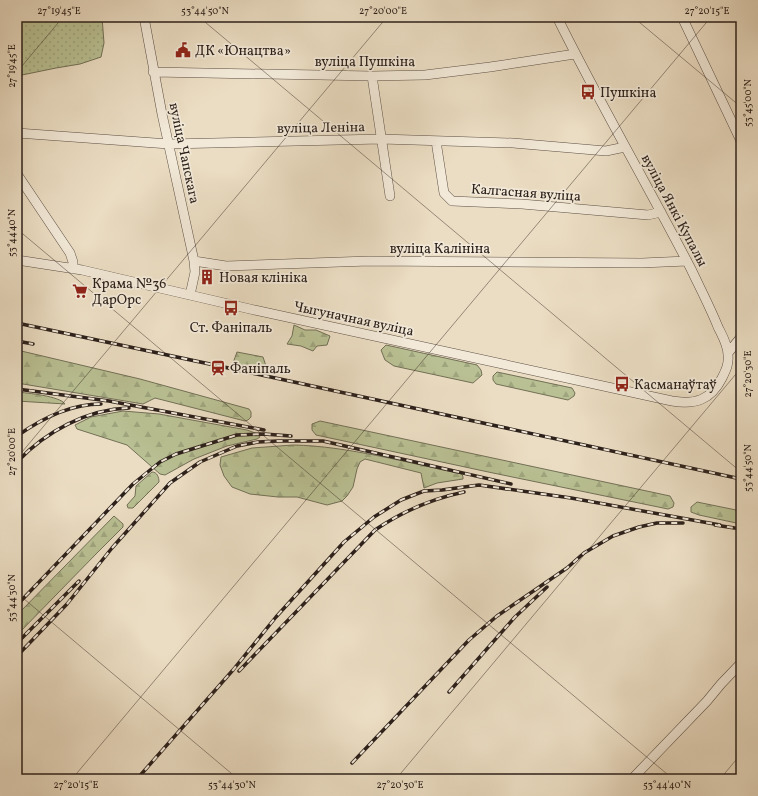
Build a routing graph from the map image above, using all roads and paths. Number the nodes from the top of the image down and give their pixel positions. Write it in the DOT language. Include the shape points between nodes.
graph roads {
  1 [pos="144,17"];
  2 [pos="557,17"];
  3 [pos="682,17"];
  4 [pos="575,54"];
  5 [pos="153,72"];
  6 [pos="372,76"];
  7 [pos="17,133"];
  8 [pos="381,139"];
  9 [pos="436,141"];
  10 [pos="741,141"];
  11 [pos="169,144"];
  12 [pos="625,147"];
  13 [pos="17,174"];
  14 [pos="390,196"];
  15 [pos="661,212"];
  16 [pos="17,260"];
  17 [pos="194,261"];
  18 [pos="686,261"];
  19 [pos="74,269"];
  20 [pos="190,295"];
  21 [pos="741,337"];
  22 [pos="728,353"];
  23 [pos="684,402"];
  24 [pos="741,663"];
  25 [pos="632,779"];
  1 -- 5 [label="street, вуліца Чапскага"];
  2 -- 4 [label="street, вуліца Янкі Купалы"];
  3 -- 10 [label="street"];
  4 -- 6 [label="street, вуліца Пушкіна" via="425,75"];
  4 -- 12 [label="street, вуліца Янкі Купалы"];
  5 -- 6 [label="street, вуліца Пушкіна"];
  5 -- 11 [label="street, вуліца Чапскага"];
  6 -- 8 [label="street"];
  7 -- 11 [label="street, вуліца Леніна"];
  8 -- 9 [label="street, вуліца Леніна"];
  8 -- 11 [label="street, вуліца Леніна"];
  8 -- 14 [label="street"];
  9 -- 12 [label="street, вуліца Леніна" via="513,143 606,151"];
  9 -- 15 [label="street, Калгасная вуліца" via="444,193 452,201 522,204 648,216"];
  11 -- 17 [label="street, вуліца Чапскага"];
  12 -- 15 [label="street, вуліца Янкі Купалы"];
  13 -- 19 [label="street" via="70,253"];
  15 -- 18 [label="street, вуліца Янкі Купалы"];
  16 -- 19 [label="street, Чыгуначная вуліца"];
  17 -- 18 [label="street, вуліца Калініна" via="226,266 370,261"];
  17 -- 20 [label="street, вуліца Чапскага" via="195,272"];
  18 -- 22 [label="street, вуліца Янкі Купалы" via="723,336"];
  19 -- 20 [label="street, Чыгуначная вуліца"];
  20 -- 23 [label="street, Чыгуначная вуліца" via="593,385"];
  21 -- 22 [label="street"];
  22 -- 23 [label="street, вуліца Янкі Купалы" via="726,371 714,391 700,400"];
  24 -- 25 [label="street"];
}
